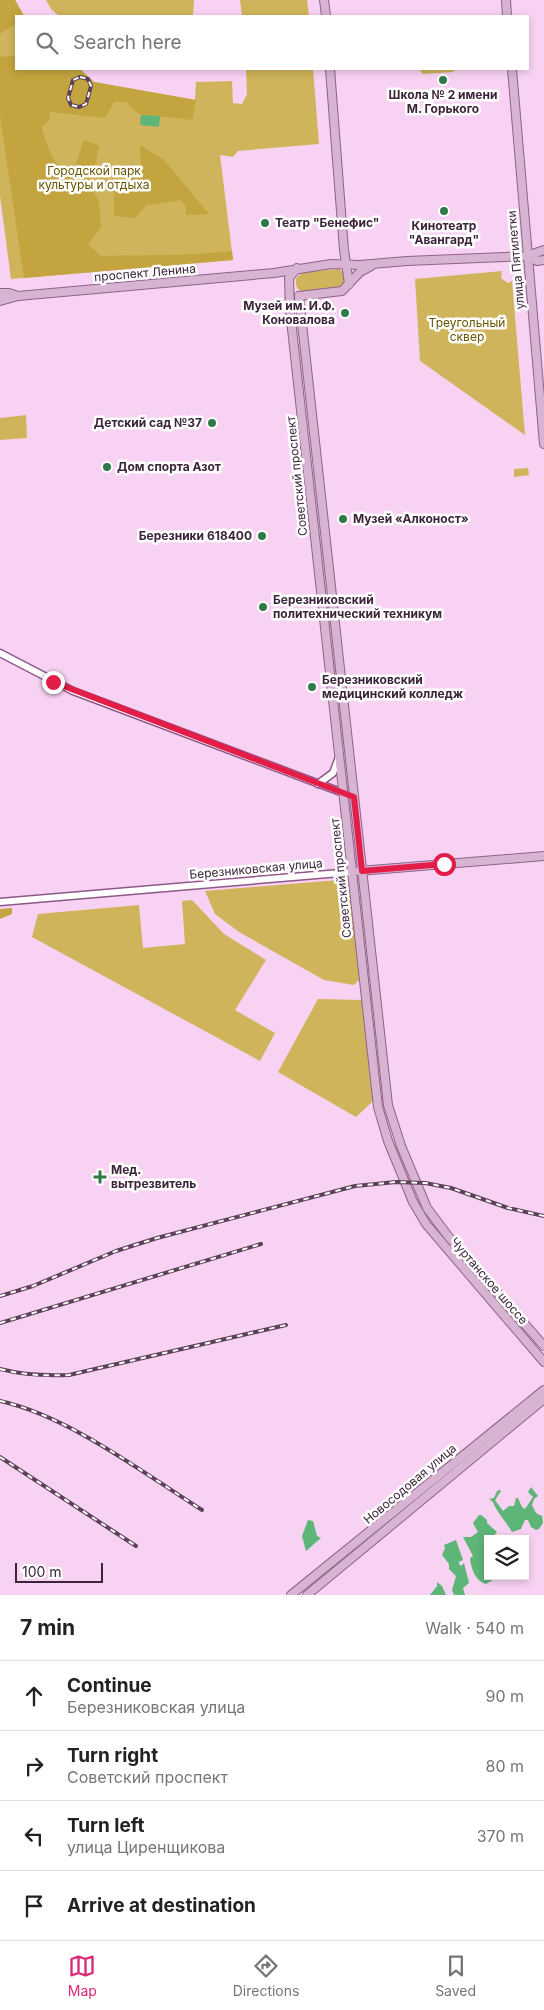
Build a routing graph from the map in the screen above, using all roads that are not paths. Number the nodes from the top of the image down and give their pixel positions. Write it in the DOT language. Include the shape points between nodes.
graph roads {
  1 [pos="324,0"];
  2 [pos="506,0"];
  3 [pos="326,15"];
  4 [pos="507,15"];
  5 [pos="330,70"];
  6 [pos="512,70"];
  7 [pos="544,250"];
  8 [pos="527,256"];
  9 [pos="544,260"];
  10 [pos="380,263"];
  11 [pos="346,264"];
  12 [pos="297,268"];
  13 [pos="274,272"];
  14 [pos="349,284"];
  15 [pos="288,285"];
  16 [pos="0,293"];
  17 [pos="18,296"];
  18 [pos="298,296"];
  19 [pos="0,301"];
  20 [pos="543,431"];
  21 [pos="544,444"];
  22 [pos="544,448"];
  23 [pos="0,653"];
  24 [pos="339,756"];
  25 [pos="318,784"];
  26 [pos="343,793"];
  27 [pos="354,797"];
  28 [pos="544,856"];
  29 [pos="362,871"];
  30 [pos="352,872"];
  31 [pos="0,902"];
  32 [pos="388,1142"];
  33 [pos="401,1146"];
  34 [pos="419,1214"];
  35 [pos="448,1236"];
  36 [pos="544,1346"];
  37 [pos="544,1362"];
  38 [pos="544,1390"];
  39 [pos="544,1399"];
  40 [pos="291,1595"];
  41 [pos="307,1595"];
  1 -- 3 [label="main road"];
  2 -- 4 [label="main road"];
  5 -- 11 [label="main road"];
  6 -- 8 [label="main road, улица Пятилетки"];
  7 -- 8 [label="main road, проспект Ленина"];
  8 -- 9 [label="main road, проспект Ленина" via="537,261"];
  8 -- 10 [label="main road, проспект Ленина"];
  8 -- 20 [label="main road, улица Пятилетки"];
  10 -- 11 [label="main road, проспект Ленина"];
  10 -- 14 [label="main road, проспект Ленина" via="360,272"];
  11 -- 12 [label="main road, проспект Ленина"];
  11 -- 14 [label="main road"];
  12 -- 13 [label="main road, проспект Ленина"];
  12 -- 15 [label="main road"];
  13 -- 15 [label="main road"];
  13 -- 17 [label="main road, проспект Ленина"];
  14 -- 18 [label="main road, проспект Ленина" via="337,292"];
  15 -- 18 [label="main road"];
  15 -- 24 [label="main road, Советский проспект"];
  16 -- 17 [label="main road, проспект Ленина"];
  17 -- 19 [label="main road, проспект Ленина"];
  18 -- 27 [label="main road, Советский проспект"];
  20 -- 21 [label="main road, улица Пятилетки"];
  21 -- 22 [label="street, улица Пятилетки"];
  23 -- 25 [label="street" via="73,691"];
  24 -- 25 [label="street" via="333,773"];
  24 -- 26 [label="main road, Советский проспект"];
  25 -- 26 [label="street"];
  26 -- 27 [label="street"];
  26 -- 30 [label="main road, Советский проспект"];
  27 -- 29 [label="main road, Советский проспект"];
  28 -- 29 [label="main road, Березниковская улица"];
  29 -- 30 [label="main road, Березниковская улица"];
  29 -- 33 [label="main road, Советский проспект" via="388,1106"];
  30 -- 31 [label="street, Березниковская улица"];
  30 -- 32 [label="main road, Советский проспект" via="378,1107"];
  32 -- 33 [label="main road"];
  32 -- 34 [label="main road, Советский проспект"];
  33 -- 35 [label="main road, Советский проспект" via="428,1208"];
  34 -- 37 [label="main road, Чуртанское шоссе"];
  35 -- 36 [label="main road, Чуртанское шоссе"];
  38 -- 40 [label="main road, Новосодовая улица"];
  39 -- 41 [label="main road, Новосодовая улица"];
}
